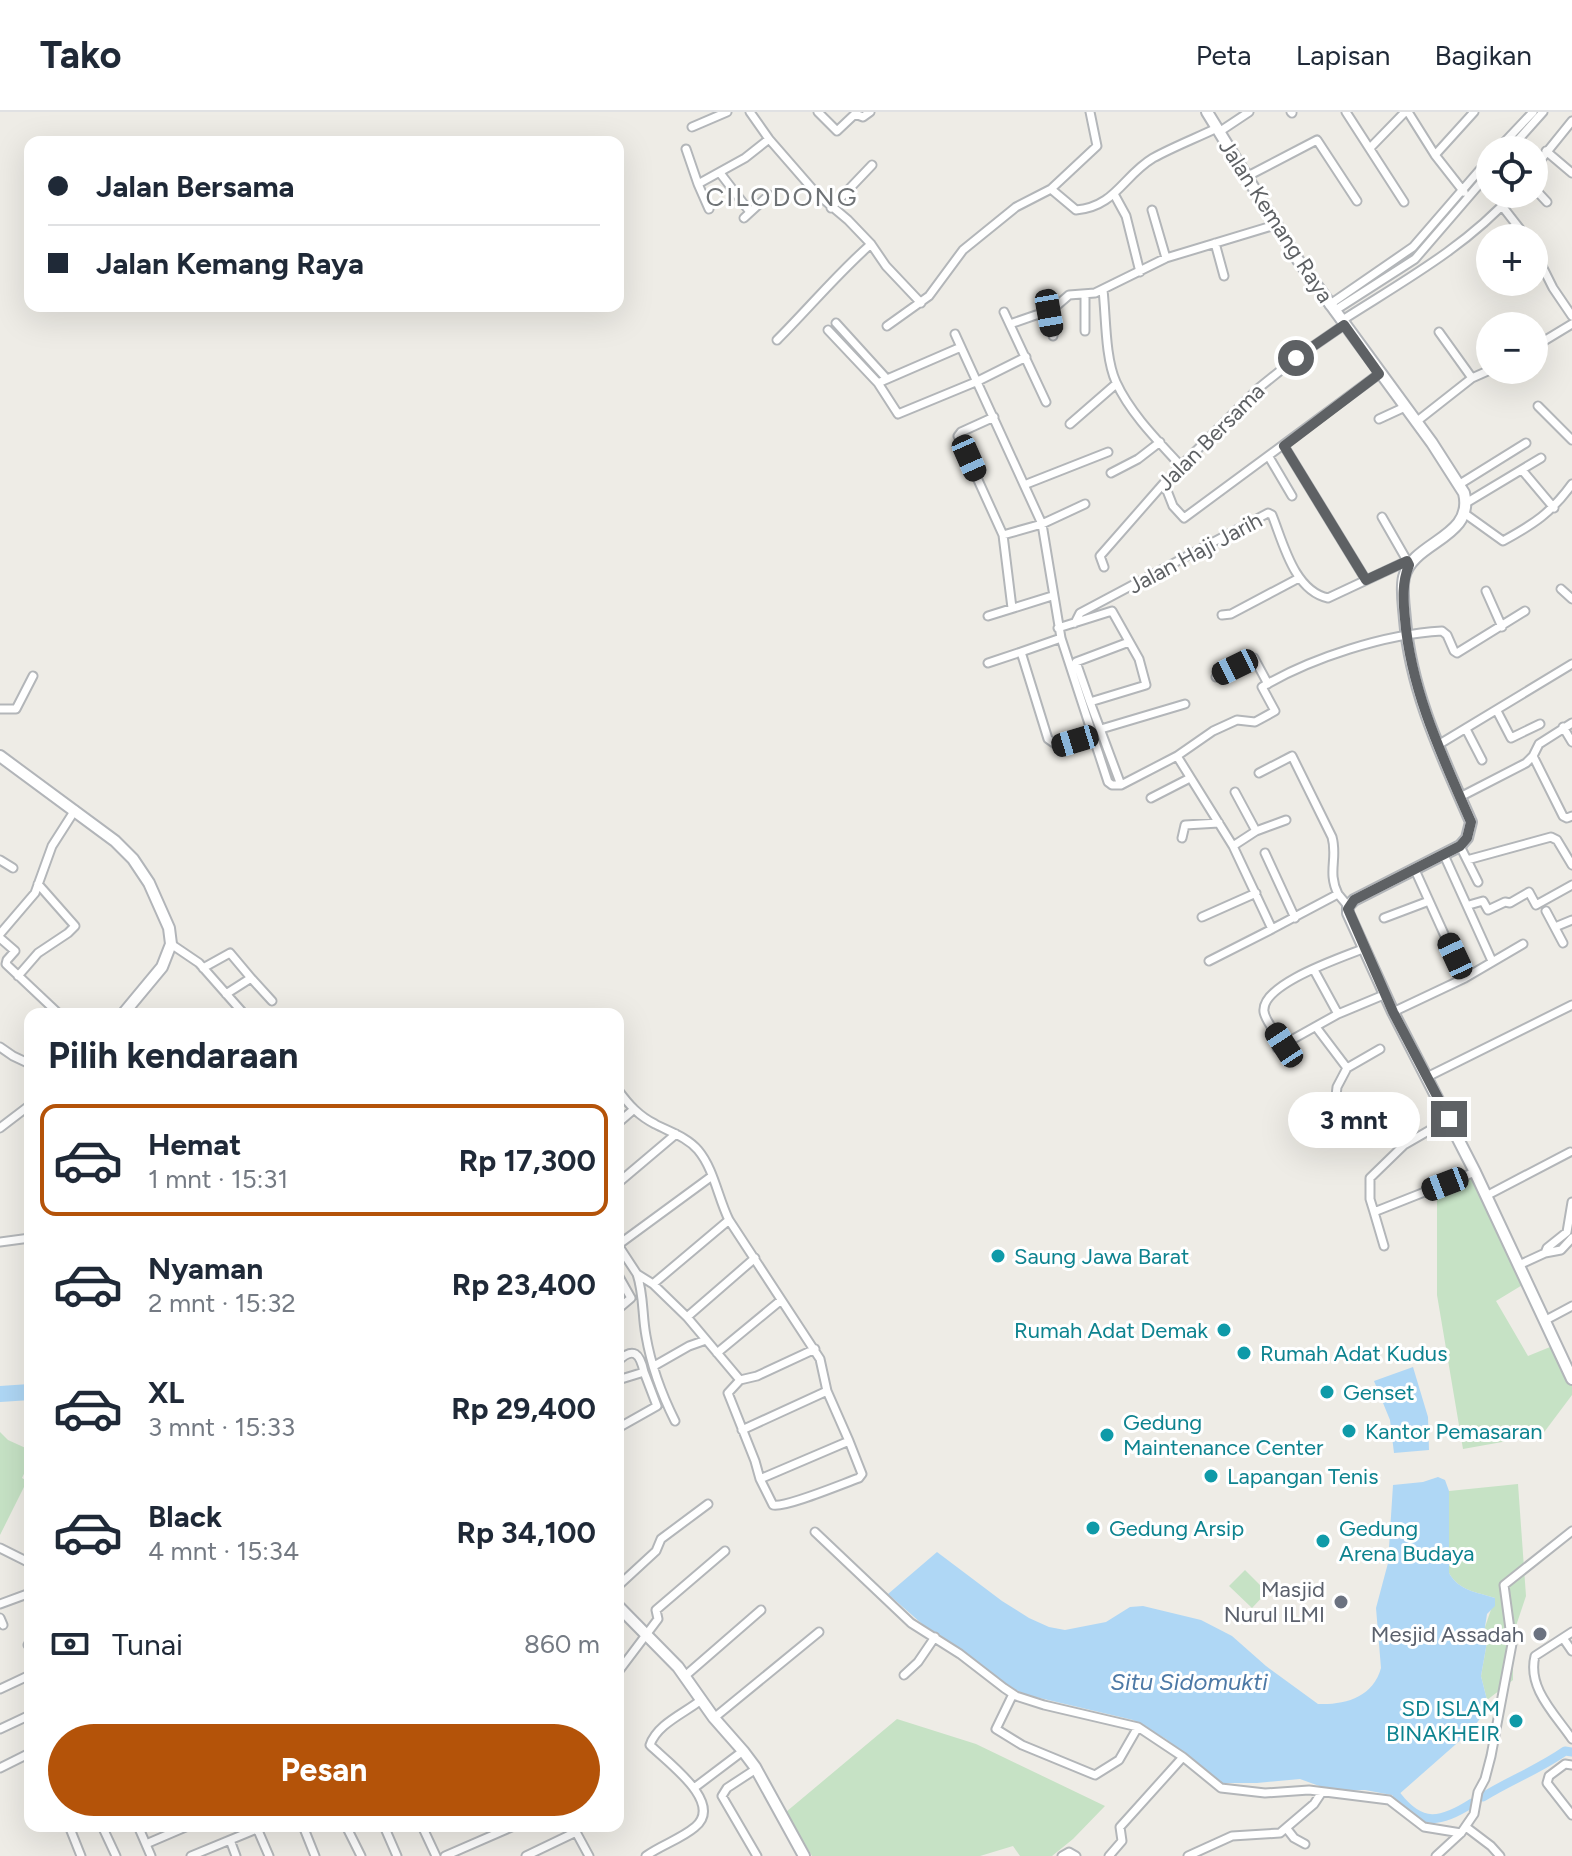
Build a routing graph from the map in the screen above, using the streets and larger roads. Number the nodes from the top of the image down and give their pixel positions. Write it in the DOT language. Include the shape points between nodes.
graph roads {
  1 [pos="727,112"];
  2 [pos="750,112"];
  3 [pos="818,112"];
  4 [pos="870,112"];
  5 [pos="1090,112"];
  6 [pos="1209,112"];
  7 [pos="1249,112"];
  8 [pos="1346,112"];
  9 [pos="1407,112"];
  10 [pos="1474,112"];
  11 [pos="1533,112"];
  12 [pos="1543,112"];
  13 [pos="857,114"];
  14 [pos="1572,121"];
  15 [pos="692,127"];
  16 [pos="1218,130"];
  17 [pos="1510,136"];
  18 [pos="1522,136"];
  19 [pos="769,139"];
  20 [pos="1370,148"];
  21 [pos="686,149"];
  22 [pos="1548,149"];
  23 [pos="1548,153"];
  24 [pos="1435,155"];
  25 [pos="872,165"];
  26 [pos="720,173"];
  27 [pos="1476,173"];
  28 [pos="1572,173"];
  29 [pos="1246,177"];
  30 [pos="698,184"];
  31 [pos="1051,189"];
  32 [pos="1461,189"];
  33 [pos="1476,189"];
  34 [pos="1114,194"];
  35 [pos="769,195"];
  36 [pos="1468,198"];
  37 [pos="1357,201"];
  38 [pos="1404,202"];
  39 [pos="831,208"];
  40 [pos="1500,208"];
  41 [pos="1504,208"];
  42 [pos="709,209"];
  43 [pos="1152,210"];
  44 [pos="1516,224"];
  45 [pos="1275,225"];
  46 [pos="1215,243"];
  47 [pos="871,244"];
  48 [pos="1413,247"];
  49 [pos="1419,254"];
  50 [pos="1166,258"];
  51 [pos="1140,272"];
  52 [pos="1224,276"];
  53 [pos="1548,278"];
  54 [pos="1103,290"];
  55 [pos="1085,296"];
  56 [pos="921,303"];
  57 [pos="1332,308"];
  58 [pos="1004,312"];
  59 [pos="1049,313"];
  60 [pos="1572,316"];
  61 [pos="836,323"];
  62 [pos="1343,323"];
  63 [pos="1010,324"];
  64 [pos="1572,324"];
  65 [pos="887,326"];
  66 [pos="828,330"];
  67 [pos="1085,331"];
  68 [pos="1439,332"];
  69 [pos="955,334"];
  70 [pos="1053,336"];
  71 [pos="1548,339"];
  72 [pos="777,340"];
  73 [pos="961,347"];
  74 [pos="1026,357"];
  75 [pos="1379,374"];
  76 [pos="1476,376"];
  77 [pos="886,378"];
  78 [pos="1472,378"];
  79 [pos="978,381"];
  80 [pos="878,383"];
  81 [pos="1116,384"];
  82 [pos="1046,402"];
  83 [pos="1538,406"];
  84 [pos="1405,407"];
  85 [pos="994,417"];
  86 [pos="1379,419"];
  87 [pos="1416,422"];
  88 [pos="1070,424"];
  89 [pos="1572,440"];
  90 [pos="1160,442"];
  91 [pos="1526,443"];
  92 [pos="1284,446"];
  93 [pos="1108,452"];
  94 [pos="1269,457"];
  95 [pos="1541,458"];
  96 [pos="1181,466"];
  97 [pos="1522,470"];
  98 [pos="1111,473"];
  99 [pos="1164,483"];
  100 [pos="1460,484"];
  101 [pos="1024,485"];
  102 [pos="1572,485"];
  103 [pos="1292,496"];
  104 [pos="1085,504"];
  105 [pos="1465,508"];
  106 [pos="1554,508"];
  107 [pos="1382,517"];
  108 [pos="1042,524"];
  109 [pos="1003,535"];
  110 [pos="1408,563"];
  111 [pos="1104,567"];
  112 [pos="1299,578"];
  113 [pos="1366,580"];
  114 [pos="1561,589"];
  115 [pos="1486,591"];
  116 [pos="1052,596"];
  117 [pos="1572,599"];
  118 [pos="1012,608"];
  119 [pos="1525,611"];
  120 [pos="1222,615"];
  121 [pos="988,616"];
  122 [pos="1075,623"];
  123 [pos="1502,627"];
  124 [pos="1058,628"];
  125 [pos="1407,635"];
  126 [pos="1061,638"];
  127 [pos="1129,642"];
  128 [pos="1021,652"];
  129 [pos="988,663"];
  130 [pos="1572,664"];
  131 [pos="33,676"];
  132 [pos="1216,677"];
  133 [pos="1268,684"];
  134 [pos="1090,702"];
  135 [pos="1185,704"];
  136 [pos="0,709"];
  137 [pos="1497,711"];
  138 [pos="1572,723"];
  139 [pos="1540,724"];
  140 [pos="1563,727"];
  141 [pos="1101,729"];
  142 [pos="1466,729"];
  143 [pos="1092,735"];
  144 [pos="1572,742"];
  145 [pos="1438,745"];
  146 [pos="1177,756"];
  147 [pos="1533,756"];
  148 [pos="1,759"];
  149 [pos="1482,760"];
  150 [pos="1259,773"];
  151 [pos="1190,778"];
  152 [pos="1121,785"];
  153 [pos="1235,792"];
  154 [pos="1460,797"];
  155 [pos="1151,798"];
  156 [pos="75,810"];
  157 [pos="1572,816"];
  158 [pos="1286,820"];
  159 [pos="1219,823"];
  160 [pos="1256,831"];
  161 [pos="1182,838"];
  162 [pos="1233,846"];
  163 [pos="1460,846"];
  164 [pos="1265,853"];
  165 [pos="1444,855"];
  166 [pos="0,860"];
  167 [pos="1467,860"];
  168 [pos="1572,865"];
  169 [pos="13,868"];
  170 [pos="1415,870"];
  171 [pos="1478,882"];
  172 [pos="38,884"];
  173 [pos="1572,885"];
  174 [pos="1256,893"];
  175 [pos="1338,894"];
  176 [pos="1429,901"];
  177 [pos="1469,905"];
  178 [pos="1348,906"];
  179 [pos="1546,911"];
  180 [pos="1202,917"];
  181 [pos="1295,918"];
  182 [pos="1384,918"];
  183 [pos="1572,920"];
  184 [pos="1555,927"];
  185 [pos="1272,929"];
  186 [pos="0,936"];
  187 [pos="1563,943"];
  188 [pos="171,944"];
  189 [pos="1523,944"];
  190 [pos="1365,948"];
  191 [pos="1209,961"];
  192 [pos="1492,961"];
  193 [pos="1459,967"];
  194 [pos="203,968"];
  195 [pos="1314,970"];
  196 [pos="18,976"];
  197 [pos="251,978"];
  198 [pos="226,994"];
  199 [pos="1386,994"];
  200 [pos="272,1001"];
  201 [pos="1572,1005"];
  202 [pos="53,1008"];
  203 [pos="128,1008"];
  204 [pos="239,1008"];
  205 [pos="1393,1012"];
  206 [pos="1338,1014"];
  207 [pos="1316,1027"];
  208 [pos="0,1047"];
  209 [pos="1380,1049"];
  210 [pos="24,1061"];
  211 [pos="1347,1068"];
  212 [pos="1427,1077"];
  213 [pos="624,1098"];
  214 [pos="24,1110"];
  215 [pos="633,1110"];
  216 [pos="624,1118"];
  217 [pos="1449,1119"];
  218 [pos="0,1128"];
  219 [pos="676,1134"];
  220 [pos="1404,1145"];
  221 [pos="1570,1152"];
  222 [pos="1475,1172"];
  223 [pos="712,1176"];
  224 [pos="624,1178"];
  225 [pos="1486,1196"];
  226 [pos="1572,1202"];
  227 [pos="1374,1212"];
  228 [pos="729,1220"];
  229 [pos="1570,1234"];
  230 [pos="24,1239"];
  231 [pos="624,1241"];
  232 [pos="0,1242"];
  233 [pos="1384,1246"];
  234 [pos="624,1254"];
  235 [pos="755,1258"];
  236 [pos="1519,1265"];
  237 [pos="637,1274"];
  238 [pos="653,1284"];
  239 [pos="624,1286"];
  240 [pos="780,1301"];
  241 [pos="624,1304"];
  242 [pos="1572,1306"];
  243 [pos="687,1317"];
  244 [pos="1544,1321"];
  245 [pos="706,1340"];
  246 [pos="815,1349"];
  247 [pos="1572,1350"];
  248 [pos="717,1353"];
  249 [pos="1560,1355"];
  250 [pos="624,1357"];
  251 [pos="654,1366"];
  252 [pos="644,1372"];
  253 [pos="624,1378"];
  254 [pos="1572,1379"];
  255 [pos="740,1380"];
  256 [pos="827,1391"];
  257 [pos="675,1421"];
  258 [pos="624,1425"];
  259 [pos="742,1430"];
  260 [pos="849,1441"];
  261 [pos="760,1479"];
  262 [pos="708,1504"];
  263 [pos="1572,1531"];
  264 [pos="815,1532"];
  265 [pos="0,1548"];
  266 [pos="725,1551"];
  267 [pos="24,1560"];
  268 [pos="624,1580"];
  269 [pos="24,1595"];
  270 [pos="0,1604"];
  271 [pos="761,1610"];
  272 [pos="624,1612"];
  273 [pos="819,1632"];
  274 [pos="1572,1632"];
  275 [pos="647,1635"];
  276 [pos="935,1637"];
  277 [pos="1563,1638"];
  278 [pos="1572,1651"];
  279 [pos="624,1664"];
  280 [pos="904,1675"];
  281 [pos="685,1676"];
  282 [pos="24,1678"];
  283 [pos="0,1689"];
  284 [pos="1013,1694"];
  285 [pos="701,1700"];
  286 [pos="24,1718"];
  287 [pos="714,1718"];
  288 [pos="1138,1727"];
  289 [pos="0,1729"];
  290 [pos="1572,1739"];
  291 [pos="743,1751"];
  292 [pos="24,1756"];
  293 [pos="1183,1757"];
  294 [pos="1572,1765"];
  295 [pos="0,1768"];
  296 [pos="756,1769"];
  297 [pos="694,1788"];
  298 [pos="1322,1792"];
  299 [pos="1572,1815"];
  300 [pos="1287,1829"];
  301 [pos="1464,1830"];
  302 [pos="71,1832"];
  303 [pos="105,1832"];
  304 [pos="141,1832"];
  305 [pos="174,1832"];
  306 [pos="248,1832"];
  307 [pos="261,1832"];
  308 [pos="305,1832"];
  309 [pos="349,1832"];
  310 [pos="387,1832"];
  311 [pos="425,1832"];
  312 [pos="500,1832"];
  313 [pos="230,1840"];
  314 [pos="146,1844"];
  315 [pos="1305,1844"];
  316 [pos="550,1846"];
  317 [pos="81,1856"];
  318 [pos="116,1856"];
  319 [pos="151,1856"];
  320 [pos="191,1856"];
  321 [pos="236,1856"];
  322 [pos="269,1856"];
  323 [pos="315,1856"];
  324 [pos="361,1856"];
  325 [pos="397,1856"];
  326 [pos="436,1856"];
  327 [pos="445,1856"];
  328 [pos="526,1856"];
  329 [pos="554,1856"];
  330 [pos="589,1856"];
  331 [pos="646,1856"];
  332 [pos="757,1856"];
  333 [pos="804,1856"];
  334 [pos="1062,1856"];
  335 [pos="1076,1856"];
  336 [pos="1109,1856"];
  337 [pos="1188,1856"];
  338 [pos="1436,1856"];
  339 [pos="1500,1856"];
  1 -- 15 [label="street"];
  2 -- 19 [label="street"];
  3 -- 13 [label="street" via="837,131"];
  4 -- 13 [label="street"];
  5 -- 31 [label="street" via="1097,146"];
  6 -- 16 [label="street, Jalan Kemang Raya"];
  7 -- 16 [label="street"];
  8 -- 20 [label="street"];
  9 -- 20 [label="street"];
  9 -- 24 [label="street"];
  10 -- 24 [label="street"];
  11 -- 17 [label="street"];
  12 -- 18 [label="street"];
  14 -- 22 [label="street"];
  16 -- 29 [label="street, Jalan Kemang Raya"];
  16 -- 34 [label="street" via="1153,158"];
  19 -- 26 [label="street"];
  19 -- 39 [label="street"];
  20 -- 38 [label="street"];
  21 -- 30 [label="street"];
  23 -- 28 [label="street"];
  24 -- 32 [label="street"];
  25 -- 39 [label="street"];
  26 -- 30 [label="street"];
  26 -- 35 [label="street" via="747,215"];
  27 -- 32 [label="street"];
  29 -- 37 [label="street" via="1317,140"];
  29 -- 45 [label="street, Jalan Kemang Raya"];
  30 -- 42 [label="street"];
  31 -- 34 [label="street" via="1076,210 1097,206"];
  31 -- 56 [label="street" via="1016,207 963,250"];
  32 -- 36 [label="street"];
  32 -- 48 [label="street"];
  33 -- 36 [label="street"];
  34 -- 51 [label="street" via="1126,216"];
  36 -- 49 [label="street"];
  39 -- 47 [label="street"];
  40 -- 62 [label="street, Jalan Bersama"];
  41 -- 44 [label="street"];
  43 -- 50 [label="street"];
  45 -- 46 [label="street"];
  45 -- 57 [label="street, Jalan Kemang Raya"];
  46 -- 50 [label="street"];
  46 -- 52 [label="street"];
  47 -- 56 [label="street"];
  47 -- 72 [label="street"];
  48 -- 49 [label="street"];
  48 -- 57 [label="street"];
  49 -- 57 [label="street"];
  50 -- 51 [label="street"];
  51 -- 54 [label="street"];
  53 -- 60 [label="street"];
  54 -- 55 [label="street"];
  54 -- 81 [label="street"];
  55 -- 59 [label="street" via="1069,295"];
  55 -- 67 [label="street"];
  56 -- 65 [label="street"];
  57 -- 62 [label="street, Jalan Kemang Raya"];
  58 -- 63 [label="street"];
  59 -- 63 [label="street"];
  59 -- 70 [label="street"];
  61 -- 77 [label="street"];
  62 -- 75 [label="street, Jalan Kemang Raya"];
  62 -- 96 [label="street, Jalan Bersama" via="1260,387"];
  63 -- 74 [label="street"];
  64 -- 71 [label="street"];
  66 -- 80 [label="street"];
  68 -- 78 [label="street"];
  69 -- 73 [label="street"];
  73 -- 77 [label="street"];
  73 -- 79 [label="street"];
  74 -- 79 [label="street"];
  74 -- 82 [label="street"];
  75 -- 84 [label="street, Jalan Kemang Raya"];
  75 -- 92 [label="street"];
  76 -- 78 [label="street"];
  77 -- 80 [label="street"];
  78 -- 87 [label="street"];
  79 -- 80 [label="street" via="902,414"];
  79 -- 85 [label="street"];
  81 -- 88 [label="street"];
  81 -- 90 [label="street"];
  83 -- 89 [label="street"];
  84 -- 86 [label="street"];
  84 -- 87 [label="street, Jalan Kemang Raya"];
  85 -- 101 [label="street"];
  85 -- 109 [label="street" via="958,436"];
  87 -- 100 [label="street, Jalan Kemang Raya"];
  90 -- 96 [label="street"];
  90 -- 98 [label="street"];
  91 -- 100 [label="street"];
  92 -- 94 [label="street"];
  92 -- 113 [label="street"];
  93 -- 101 [label="street"];
  94 -- 99 [label="street" via="1184,518"];
  94 -- 103 [label="street"];
  95 -- 97 [label="street"];
  96 -- 99 [label="street, Jalan Bersama"];
  97 -- 105 [label="street"];
  97 -- 106 [label="street"];
  99 -- 111 [label="street, Jalan Bersama" via="1100,556"];
  100 -- 105 [label="street, Jalan Kemang Raya"];
  101 -- 108 [label="street"];
  102 -- 106 [label="street"];
  104 -- 108 [label="street"];
  105 -- 106 [label="street" via="1503,541"];
  105 -- 110 [label="street" via="1448,535"];
  107 -- 110 [label="street"];
  108 -- 109 [label="street"];
  108 -- 116 [label="street"];
  109 -- 118 [label="street"];
  110 -- 113 [label="street"];
  110 -- 125 [label="street"];
  112 -- 113 [label="street" via="1328,598"];
  112 -- 120 [label="street"];
  112 -- 122 [label="street, Jalan Haji Jarih" via="1268,513 1080,613"];
  114 -- 117 [label="street"];
  115 -- 123 [label="street"];
  116 -- 118 [label="street"];
  116 -- 124 [label="street"];
  118 -- 121 [label="street"];
  119 -- 123 [label="street"];
  122 -- 124 [label="street"];
  122 -- 127 [label="street" via="1112,611"];
  123 -- 125 [label="street" via="1457,653 1444,632"];
  124 -- 126 [label="street"];
  125 -- 133 [label="street" via="1328,658"];
  125 -- 145 [label="street" via="1418,692"];
  126 -- 128 [label="street"];
  126 -- 143 [label="street"];
  127 -- 134 [label="street" via="1076,662"];
  127 -- 134 [label="street" via="1146,685"];
  128 -- 129 [label="street"];
  128 -- 143 [label="street" via="1048,739 1058,746"];
  130 -- 137 [label="street"];
  131 -- 136 [label="street" via="16,709"];
  132 -- 133 [label="street" via="1254,658"];
  133 -- 146 [label="street" via="1262,687 1275,711 1255,722 1237,720 1213,731"];
  134 -- 141 [label="street"];
  135 -- 141 [label="street"];
  137 -- 139 [label="street" via="1511,738"];
  137 -- 142 [label="street"];
  138 -- 140 [label="street"];
  140 -- 144 [label="street"];
  140 -- 147 [label="street" via="1539,744"];
  141 -- 152 [label="street"];
  142 -- 145 [label="street"];
  142 -- 149 [label="street"];
  143 -- 152 [label="street" via="1108,782"];
  145 -- 154 [label="street"];
  146 -- 151 [label="street"];
  146 -- 152 [label="street"];
  147 -- 154 [label="street"];
  147 -- 157 [label="street" via="1563,816"];
  148 -- 156 [label="street"];
  150 -- 175 [label="street" via="1292,756 1332,837 1332,882"];
  151 -- 155 [label="street"];
  151 -- 159 [label="street"];
  153 -- 160 [label="street"];
  154 -- 163 [label="street" via="1471,822"];
  156 -- 172 [label="street" via="52,846"];
  156 -- 188 [label="street" via="141,870 169,928"];
  158 -- 160 [label="street"];
  159 -- 161 [label="street" via="1185,825"];
  159 -- 162 [label="street"];
  160 -- 162 [label="street"];
  162 -- 174 [label="street"];
  163 -- 165 [label="street"];
  163 -- 167 [label="street"];
  164 -- 181 [label="street"];
  165 -- 170 [label="street"];
  165 -- 177 [label="street"];
  166 -- 169 [label="street"];
  167 -- 168 [label="street" via="1551,837"];
  167 -- 171 [label="street"];
  170 -- 176 [label="street"];
  170 -- 178 [label="street"];
  172 -- 186 [label="street"];
  172 -- 196 [label="street" via="75,926 38,953"];
  173 -- 177 [label="street" via="1536,905 1529,892 1488,910 1483,901"];
  174 -- 180 [label="street"];
  174 -- 185 [label="street"];
  175 -- 178 [label="street"];
  175 -- 181 [label="street"];
  176 -- 182 [label="street"];
  176 -- 193 [label="street"];
  177 -- 192 [label="street"];
  178 -- 190 [label="street"];
  179 -- 184 [label="street"];
  181 -- 185 [label="street"];
  183 -- 184 [label="street"];
  184 -- 187 [label="street"];
  185 -- 191 [label="street"];
  186 -- 196 [label="street" via="15,951 6,964"];
  188 -- 194 [label="street"];
  188 -- 203 [label="street" via="162,967"];
  189 -- 192 [label="street"];
  190 -- 195 [label="street"];
  190 -- 199 [label="street"];
  192 -- 205 [label="street"];
  194 -- 197 [label="street" via="230,953"];
  194 -- 198 [label="street"];
  195 -- 206 [label="street"];
  195 -- 207 [label="street" via="1277,987 1266,1000 1265,1016 1280,1046"];
  196 -- 202 [label="street"];
  197 -- 198 [label="street"];
  197 -- 200 [label="street"];
  198 -- 204 [label="street"];
  199 -- 205 [label="street"];
  199 -- 206 [label="street"];
  201 -- 212 [label="street"];
  205 -- 212 [label="street"];
  206 -- 207 [label="street"];
  207 -- 211 [label="street"];
  208 -- 210 [label="street"];
  209 -- 211 [label="street"];
  211 -- 220 [label="street" via="1336,1096"];
  212 -- 217 [label="street"];
  213 -- 215 [label="street"];
  214 -- 218 [label="street"];
  215 -- 216 [label="street"];
  215 -- 219 [label="street"];
  217 -- 220 [label="street"];
  217 -- 222 [label="street"];
  219 -- 223 [label="street" via="698,1150"];
  219 -- 224 [label="street"];
  220 -- 227 [label="street" via="1370,1178"];
  221 -- 225 [label="street"];
  222 -- 225 [label="street"];
  222 -- 227 [label="street"];
  223 -- 228 [label="street"];
  223 -- 231 [label="street"];
  225 -- 236 [label="street"];
  226 -- 229 [label="street"];
  227 -- 233 [label="street"];
  228 -- 235 [label="street"];
  228 -- 238 [label="street"];
  229 -- 236 [label="street"];
  230 -- 232 [label="street"];
  234 -- 237 [label="street"];
  235 -- 240 [label="street"];
  235 -- 243 [label="street"];
  236 -- 244 [label="street"];
  237 -- 238 [label="street"];
  237 -- 251 [label="street"];
  238 -- 243 [label="street"];
  239 -- 241 [label="street" via="631,1298"];
  240 -- 246 [label="street"];
  240 -- 248 [label="street"];
  242 -- 244 [label="street"];
  243 -- 245 [label="street"];
  244 -- 249 [label="street"];
  245 -- 248 [label="street"];
  245 -- 251 [label="street"];
  246 -- 255 [label="street"];
  246 -- 256 [label="street"];
  247 -- 249 [label="street"];
  248 -- 255 [label="street"];
  249 -- 254 [label="street"];
  250 -- 252 [label="street" via="636,1352"];
  251 -- 257 [label="street"];
  252 -- 253 [label="street"];
  252 -- 258 [label="street" via="657,1408"];
  255 -- 259 [label="street" via="728,1393"];
  256 -- 259 [label="street"];
  256 -- 260 [label="street"];
  259 -- 261 [label="street"];
  260 -- 261 [label="street"];
  260 -- 261 [label="street" via="862,1474 857,1479 777,1507"];
  262 -- 268 [label="street" via="661,1539 656,1551"];
  263 -- 301 [label="street" via="1506,1582 1512,1644 1491,1756"];
  264 -- 276 [label="street" via="911,1623"];
  265 -- 267 [label="street"];
  266 -- 275 [label="street" via="656,1610 658,1619"];
  269 -- 270 [label="street"];
  271 -- 281 [label="street"];
  272 -- 275 [label="street"];
  273 -- 287 [label="street"];
  274 -- 277 [label="street"];
  275 -- 279 [label="street"];
  275 -- 281 [label="street"];
  276 -- 280 [label="street"];
  276 -- 284 [label="street"];
  277 -- 278 [label="street"];
  277 -- 290 [label="street" via="1535,1656 1533,1673 1535,1685"];
  281 -- 285 [label="street"];
  282 -- 283 [label="street"];
  284 -- 288 [label="street"];
  284 -- 288 [label="street" via="996,1729 1095,1775 1119,1760"];
  285 -- 287 [label="street"];
  285 -- 297 [label="street" via="654,1735 650,1745"];
  286 -- 289 [label="street"];
  287 -- 291 [label="street"];
  288 -- 293 [label="street"];
  291 -- 296 [label="street"];
  291 -- 297 [label="street"];
  292 -- 295 [label="street"];
  293 -- 298 [label="street" via="1221,1788"];
  293 -- 336 [label="street" via="1120,1827 1122,1841"];
  294 -- 299 [label="street" via="1565,1764 1547,1783"];
  296 -- 332 [label="street" via="722,1796"];
  296 -- 333 [label="street"];
  297 -- 331 [label="street" via="704,1812 696,1827"];
  298 -- 300 [label="street"];
  298 -- 301 [label="street" via="1389,1800 1424,1827"];
  300 -- 315 [label="street"];
  300 -- 337 [label="street" via="1232,1836"];
  301 -- 338 [label="street"];
  301 -- 339 [label="street"];
  302 -- 317 [label="street"];
  303 -- 318 [label="street"];
  304 -- 314 [label="street"];
  305 -- 314 [label="street"];
  306 -- 313 [label="street"];
  307 -- 322 [label="street"];
  308 -- 323 [label="street"];
  309 -- 324 [label="street"];
  310 -- 325 [label="street"];
  311 -- 326 [label="street"];
  312 -- 327 [label="street"];
  313 -- 320 [label="street"];
  313 -- 321 [label="street"];
  314 -- 319 [label="street"];
  316 -- 328 [label="street"];
  316 -- 329 [label="street"];
  316 -- 330 [label="street" via="576,1832"];
  334 -- 335 [label="street"];
}
